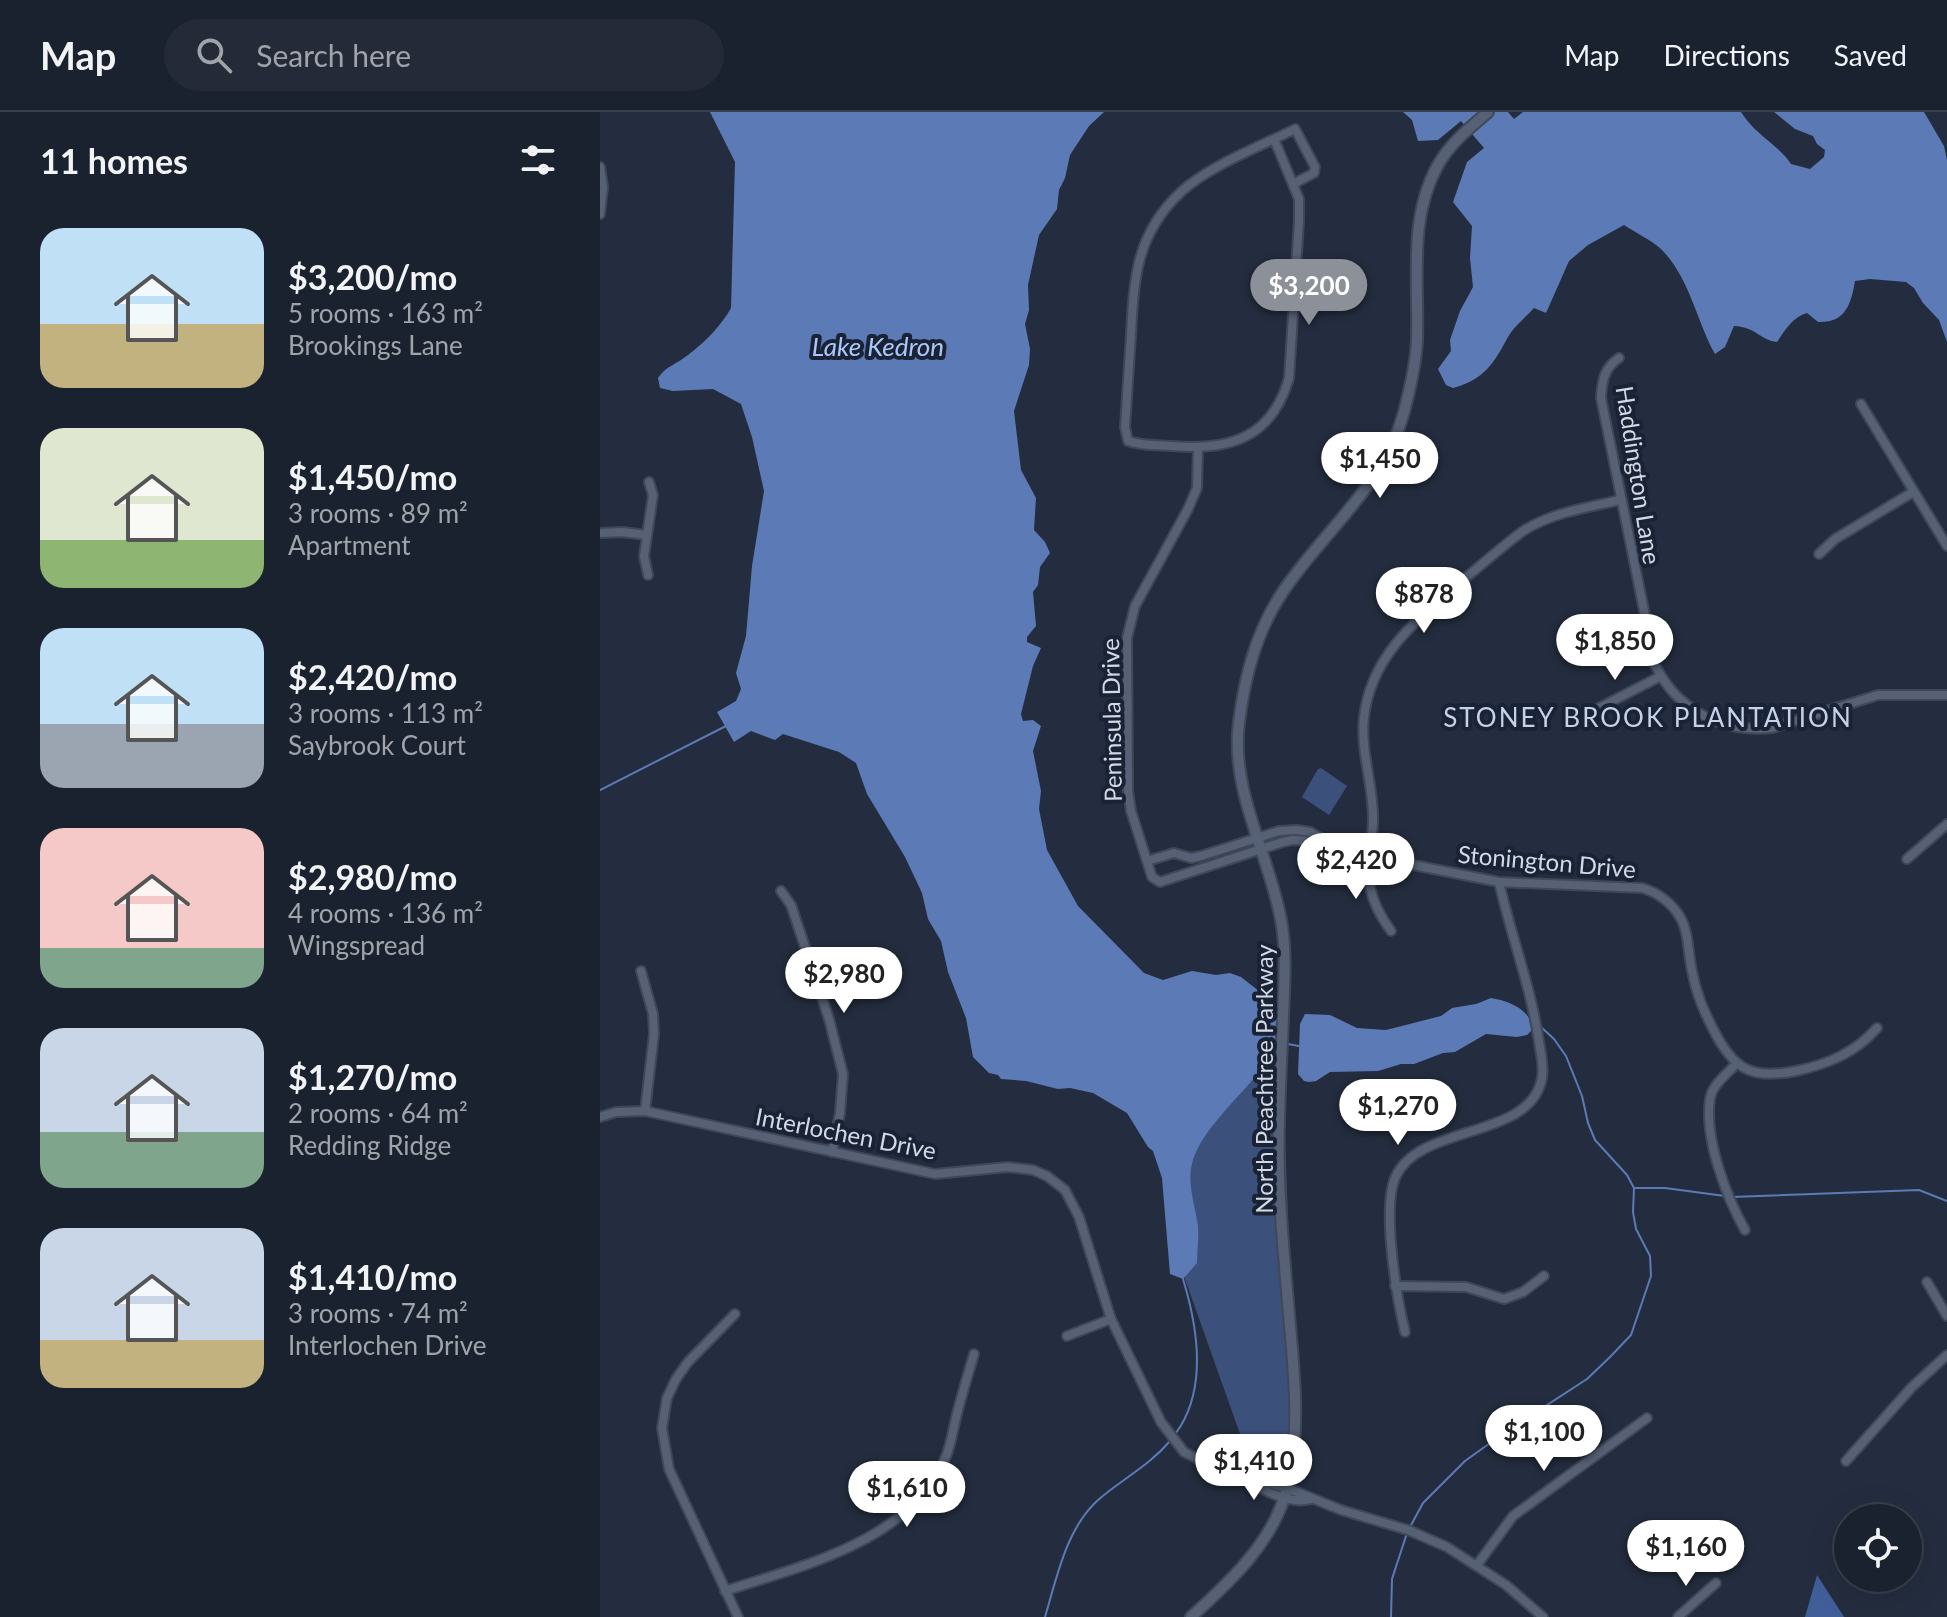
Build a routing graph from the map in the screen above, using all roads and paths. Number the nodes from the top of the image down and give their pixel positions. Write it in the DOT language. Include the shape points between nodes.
graph roads {
  1 [pos="1488,112"];
  2 [pos="1274,139"];
  3 [pos="600,167"];
  4 [pos="1293,184"];
  5 [pos="600,214"];
  6 [pos="1619,358"];
  7 [pos="1861,404"];
  8 [pos="1198,449"];
  9 [pos="649,482"];
  10 [pos="1913,492"];
  11 [pos="1620,500"];
  12 [pos="600,533"];
  13 [pos="647,535"];
  14 [pos="1947,546"];
  15 [pos="1819,554"];
  16 [pos="648,575"];
  17 [pos="1661,676"];
  18 [pos="1947,695"];
  19 [pos="1577,712"];
  20 [pos="1947,824"];
  21 [pos="1258,838"];
  22 [pos="1328,842"];
  23 [pos="1262,850"];
  24 [pos="1368,856"];
  25 [pos="1194,858"];
  26 [pos="1907,859"];
  27 [pos="1147,861"];
  28 [pos="1197,870"];
  29 [pos="1499,882"];
  30 [pos="781,891"];
  31 [pos="1391,931"];
  32 [pos="641,971"];
  33 [pos="1877,1028"];
  34 [pos="1736,1064"];
  35 [pos="645,1111"];
  36 [pos="600,1117"];
  37 [pos="832,1152"];
  38 [pos="1745,1230"];
  39 [pos="1544,1276"];
  40 [pos="1927,1282"];
  41 [pos="1395,1286"];
  42 [pos="735,1314"];
  43 [pos="1947,1316"];
  44 [pos="1111,1319"];
  45 [pos="1405,1332"];
  46 [pos="1067,1336"];
  47 [pos="974,1354"];
  48 [pos="1947,1355"];
  49 [pos="1647,1418"];
  50 [pos="1846,1461"];
  51 [pos="1285,1492"];
  52 [pos="1477,1565"];
  53 [pos="1716,1583"];
  54 [pos="725,1591"];
  55 [pos="738,1617"];
  56 [pos="1191,1617"];
  57 [pos="1543,1617"];
  58 [pos="1678,1617"];
  1 -- 21 [label="street, North Peachtree Parkway" via="1451,146 1420,213 1417,345 1397,437 1371,484 1281,595 1250,660 1238,746 1243,790"];
  2 -- 4 [label="street"];
  2 -- 4 [label="street" via="1295,129 1315,167 1314,173"];
  2 -- 8 [label="street" via="1184,189 1146,238 1134,276 1128,441"];
  3 -- 5 [label="street"];
  4 -- 8 [label="street" via="1299,226 1289,378 1283,397 1252,434"];
  6 -- 11 [label="street, Haddington Lane" via="1607,369 1601,398"];
  7 -- 10 [label="street"];
  8 -- 27 [label="street, Peninsula Drive" via="1197,488 1135,606 1127,638 1128,791"];
  9 -- 13 [label="street" via="653,495"];
  10 -- 14 [label="street"];
  10 -- 15 [label="street"];
  11 -- 17 [label="street, Haddington Lane" via="1645,626"];
  11 -- 24 [label="street" via="1563,512 1523,531 1420,616 1386,654 1364,715 1373,820"];
  12 -- 13 [label="street"];
  13 -- 16 [label="street"];
  17 -- 18 [label="street, Haddington Lane" via="1697,713 1748,729 1772,728 1878,695"];
  17 -- 19 [label="street" via="1595,710"];
  20 -- 26 [label="street"];
  21 -- 22 [label="street, Stonington Drive" via="1297,830"];
  21 -- 23 [label="street, North Peachtree Parkway"];
  21 -- 25 [label="street"];
  22 -- 23 [label="street, Stonington Drive" via="1292,840"];
  22 -- 24 [label="street, Stonington Drive"];
  23 -- 28 [label="street"];
  23 -- 51 [label="street, North Peachtree Parkway" via="1284,945 1279,1182 1296,1403 1296,1439"];
  24 -- 29 [label="street, Stonington Drive"];
  24 -- 31 [label="street" via="1376,912"];
  25 -- 27 [label="street" via="1174,853"];
  25 -- 28 [label="street"];
  27 -- 28 [label="street" via="1152,877 1160,882"];
  29 -- 34 [label="street, Stonington Drive" via="1642,888 1666,901 1683,924 1699,1003"];
  29 -- 41 [label="street" via="1537,1023 1539,1086 1514,1114 1418,1151 1401,1166 1389,1207"];
  30 -- 37 [label="street" via="791,905 843,1074"];
  32 -- 35 [label="street" via="654,1034"];
  33 -- 34 [label="street" via="1822,1065 1764,1075"];
  34 -- 38 [label="street" via="1710,1098 1711,1124 1726,1192"];
  35 -- 36 [label="street, Interlochen Drive"];
  35 -- 37 [label="street, Interlochen Drive"];
  37 -- 44 [label="street, Interlochen Drive" via="935,1174 1008,1167 1047,1176 1065,1190 1079,1217"];
  39 -- 41 [label="street" via="1504,1299 1466,1287"];
  40 -- 43 [label="street"];
  41 -- 45 [label="street"];
  42 -- 54 [label="street" via="676,1379 662,1428 669,1469"];
  44 -- 46 [label="street"];
  44 -- 51 [label="street, Interlochen Drive" via="1171,1437 1184,1452 1254,1485"];
  47 -- 54 [label="street" via="945,1458 911,1505 862,1541"];
  48 -- 50 [label="street"];
  49 -- 52 [label="street" via="1513,1516"];
  51 -- 52 [label="street" via="1408,1530"];
  51 -- 56 [label="street, North Peachtree Parkway" via="1261,1543"];
  52 -- 57 [label="street"];
  53 -- 58 [label="street"];
  54 -- 55 [label="street"];
}
